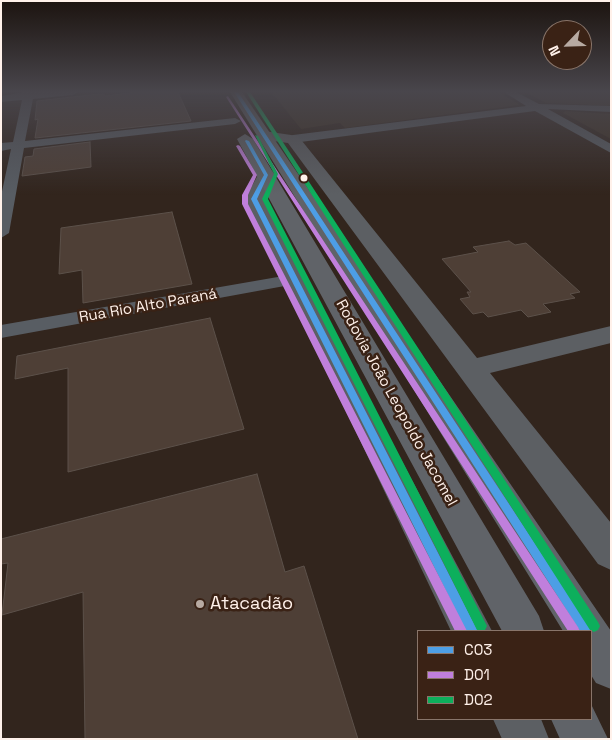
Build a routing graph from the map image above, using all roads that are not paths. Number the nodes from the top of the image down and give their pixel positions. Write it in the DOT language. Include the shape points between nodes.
graph roads {
  1 [pos="21,127"];
  2 [pos="185,127"];
  3 [pos="238,127"];
  4 [pos="258,127"];
  5 [pos="396,127"];
  6 [pos="570,127"];
  7 [pos="264,136"];
  8 [pos="294,140"];
  9 [pos="17,145"];
  10 [pos="1,147"];
  11 [pos="611,149"];
  12 [pos="266,175"];
  13 [pos="1,233"];
  14 [pos="294,279"];
  15 [pos="1,332"];
  16 [pos="611,334"];
  17 [pos="470,369"];
  18 [pos="611,552"];
  19 [pos="471,630"];
  20 [pos="523,630"];
  21 [pos="585,630"];
  22 [pos="592,640"];
  23 [pos="611,668"];
  24 [pos="516,720"];
  25 [pos="575,720"];
  26 [pos="526,739"];
  27 [pos="585,739"];
  1 -- 9 [label="street"];
  2 -- 9 [label="street"];
  3 -- 12 [label="highway, Rodovia João Leopoldo Jacomel"];
  4 -- 7 [label="highway, Rodovia João Leopoldo Jacomel"];
  5 -- 8 [label="street"];
  6 -- 11 [label="street"];
  7 -- 8 [label="street"];
  7 -- 21 [label="highway, Rodovia João Leopoldo Jacomel"];
  8 -- 17 [label="street"];
  9 -- 10 [label="street"];
  9 -- 13 [label="street"];
  12 -- 14 [label="street, Rodovia João Leopoldo Jacomel" via="254,199"];
  12 -- 20 [label="highway, Rodovia João Leopoldo Jacomel"];
  14 -- 15 [label="street, Rua Rio Alto Paraná"];
  14 -- 19 [label="street, Rodovia João Leopoldo Jacomel"];
  16 -- 17 [label="street"];
  17 -- 18 [label="street"];
  22 -- 23 [label="highway"];
  24 -- 26 [label="street"];
  25 -- 27 [label="highway"];
}
